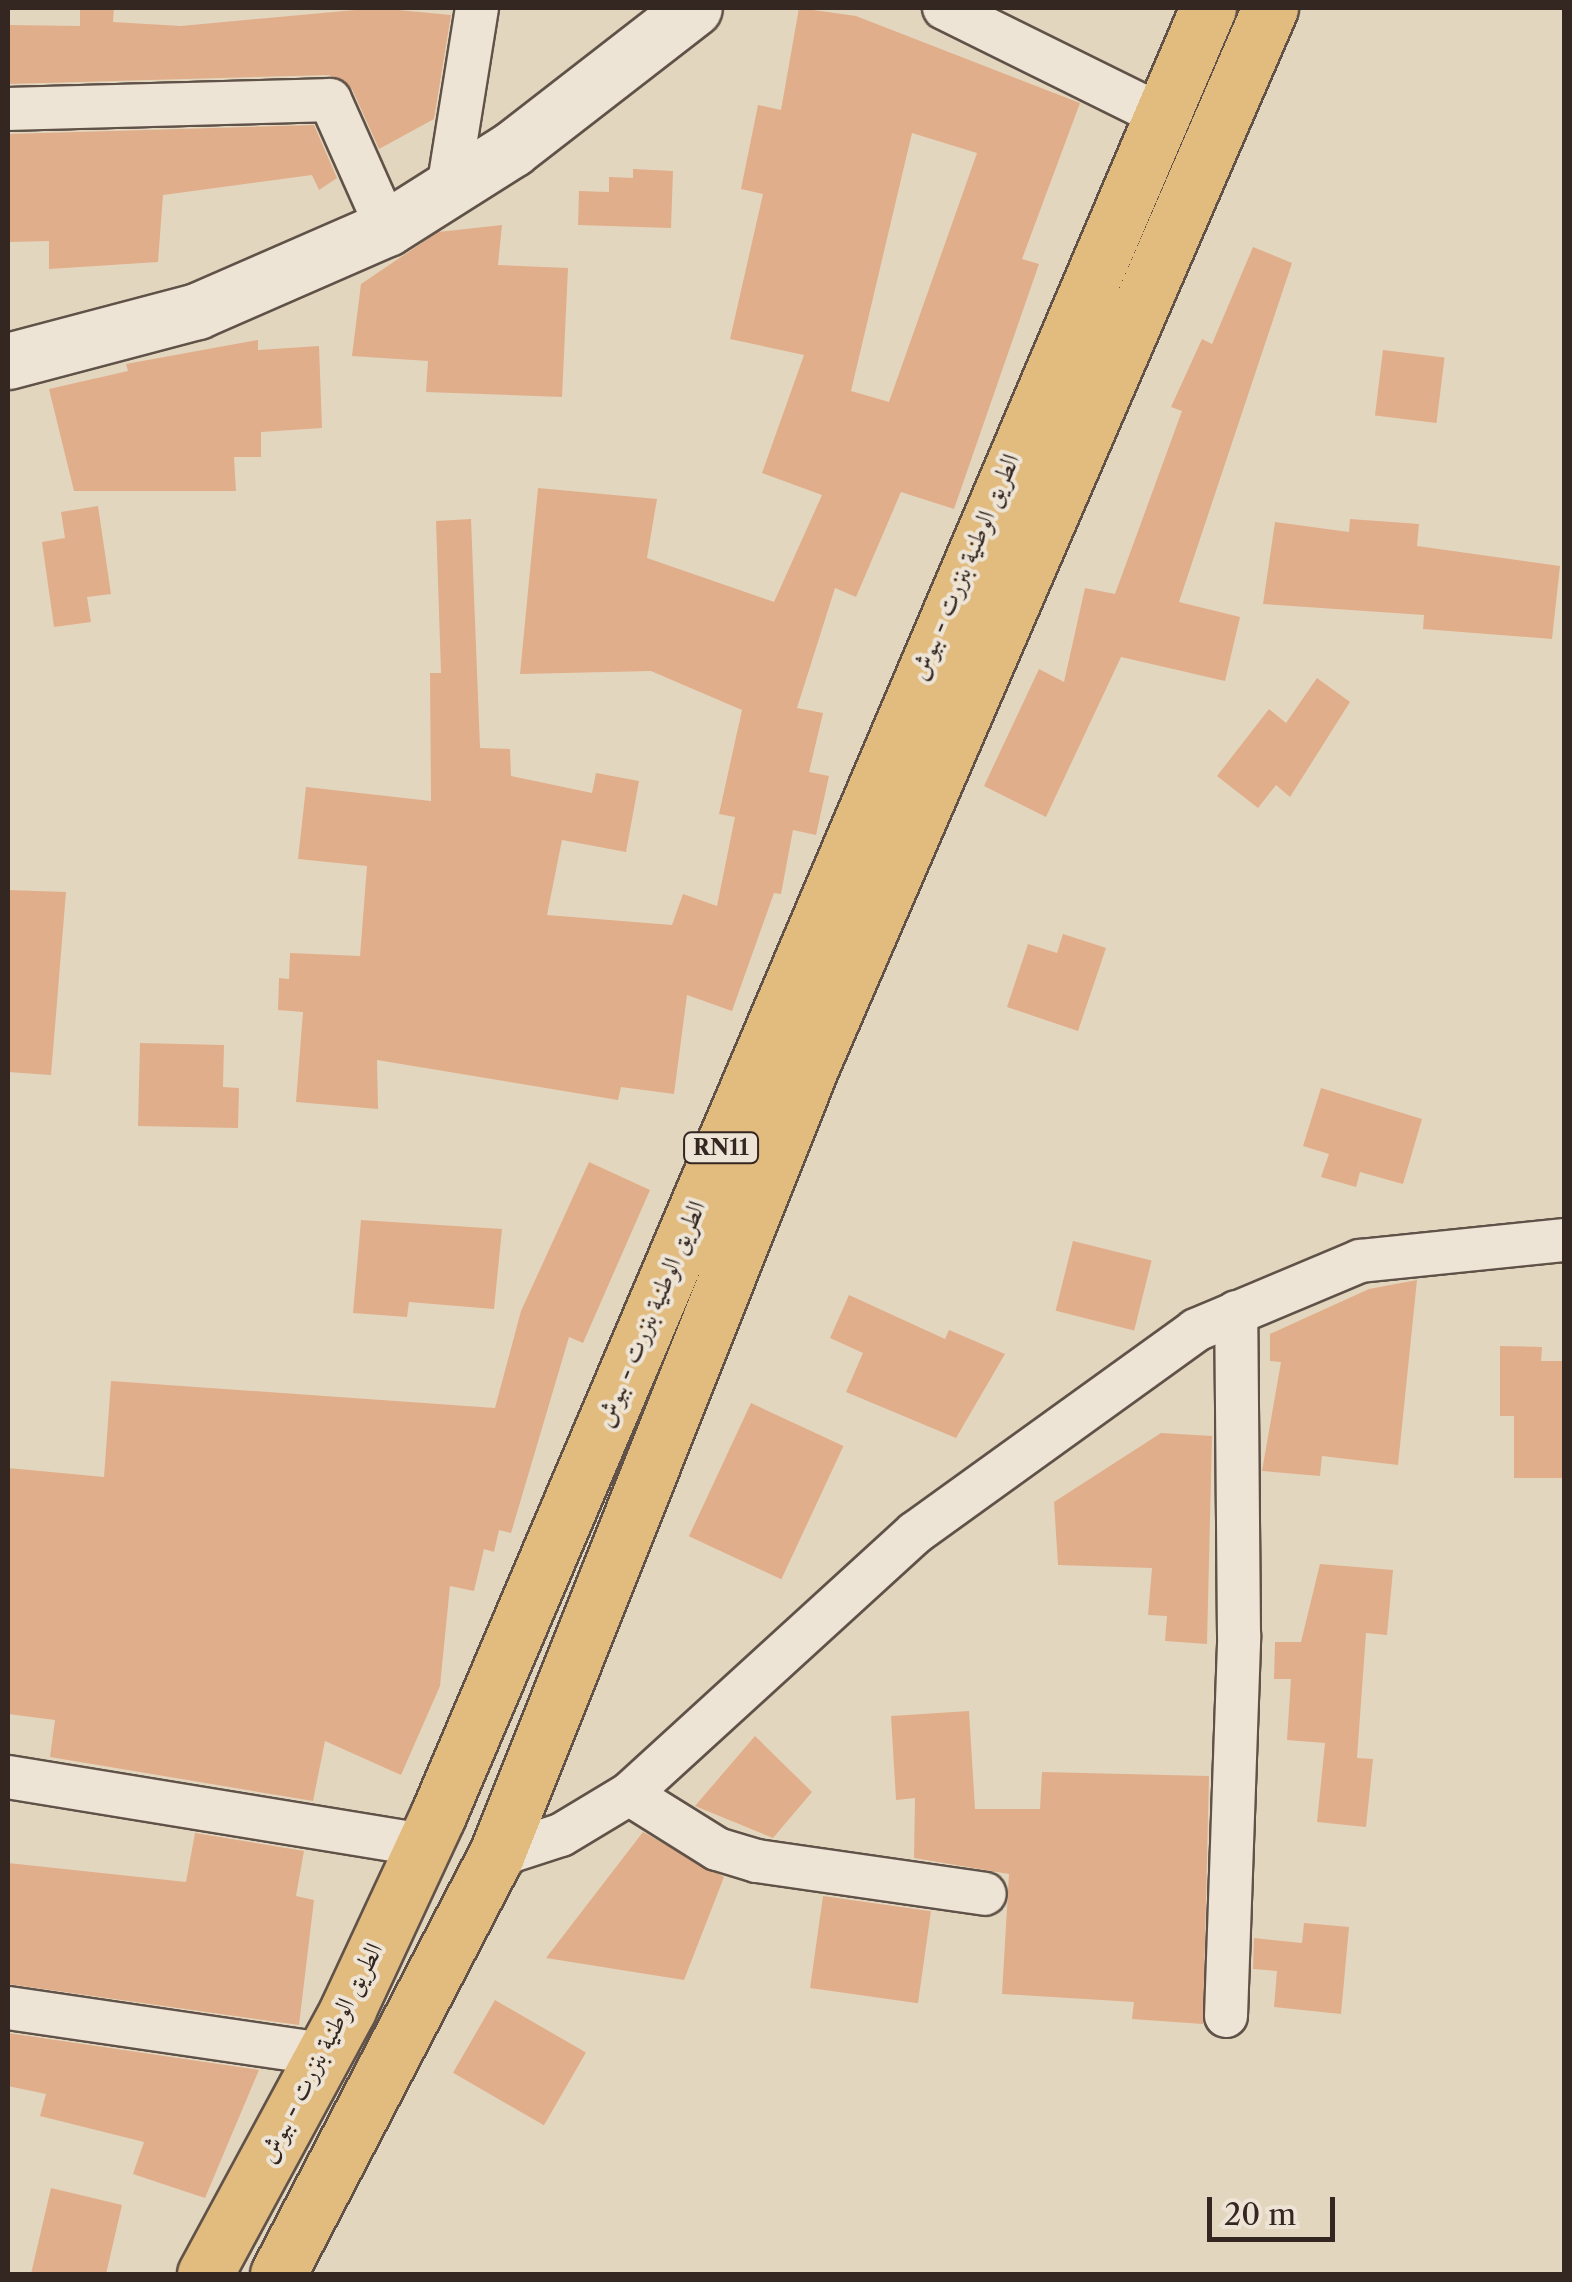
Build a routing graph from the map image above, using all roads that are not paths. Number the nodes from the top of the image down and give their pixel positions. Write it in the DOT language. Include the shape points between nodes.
graph roads {
  1 [pos="470,8"];
  2 [pos="694,8"];
  3 [pos="944,8"];
  4 [pos="1208,8"];
  5 [pos="1270,8"];
  6 [pos="8,109"];
  7 [pos="1156,113"];
  8 [pos="448,189"];
  9 [pos="387,228"];
  10 [pos="8,361"];
  11 [pos="1564,1240"];
  12 [pos="1236,1312"];
  13 [pos="8,1776"];
  14 [pos="629,1794"];
  15 [pos="424,1845"];
  16 [pos="496,1856"];
  17 [pos="985,1894"];
  18 [pos="8,2008"];
  19 [pos="1226,2016"];
  20 [pos="323,2054"];
  21 [pos="205,2274"];
  22 [pos="278,2274"];
  1 -- 8 [label="street"];
  2 -- 8 [label="street"];
  3 -- 7 [label="street"];
  4 -- 7 [label="main road, الطريق الوطنية بنزرت - ببوش / RN11"];
  5 -- 16 [label="main road, RN11" via="812,1064"];
  6 -- 9 [label="street" via="330,100"];
  7 -- 15 [label="main road, الطريق الوطنية بنزرت - ببوش / RN11"];
  8 -- 9 [label="street"];
  9 -- 10 [label="street" via="196,311"];
  11 -- 12 [label="street" via="1360,1261"];
  12 -- 14 [label="street" via="1122,1380 915,1534"];
  12 -- 19 [label="street" via="1239,1636"];
  13 -- 15 [label="street"];
  14 -- 16 [label="street" via="561,1835"];
  14 -- 17 [label="street" via="718,1848 757,1861"];
  15 -- 20 [label="main road, الطريق الوطنية بنزرت - ببوش / RN11"];
  16 -- 22 [label="main road, RN11"];
  18 -- 20 [label="street"];
  20 -- 21 [label="main road, الطريق الوطنية بنزرت - ببوش / RN11"];
}
